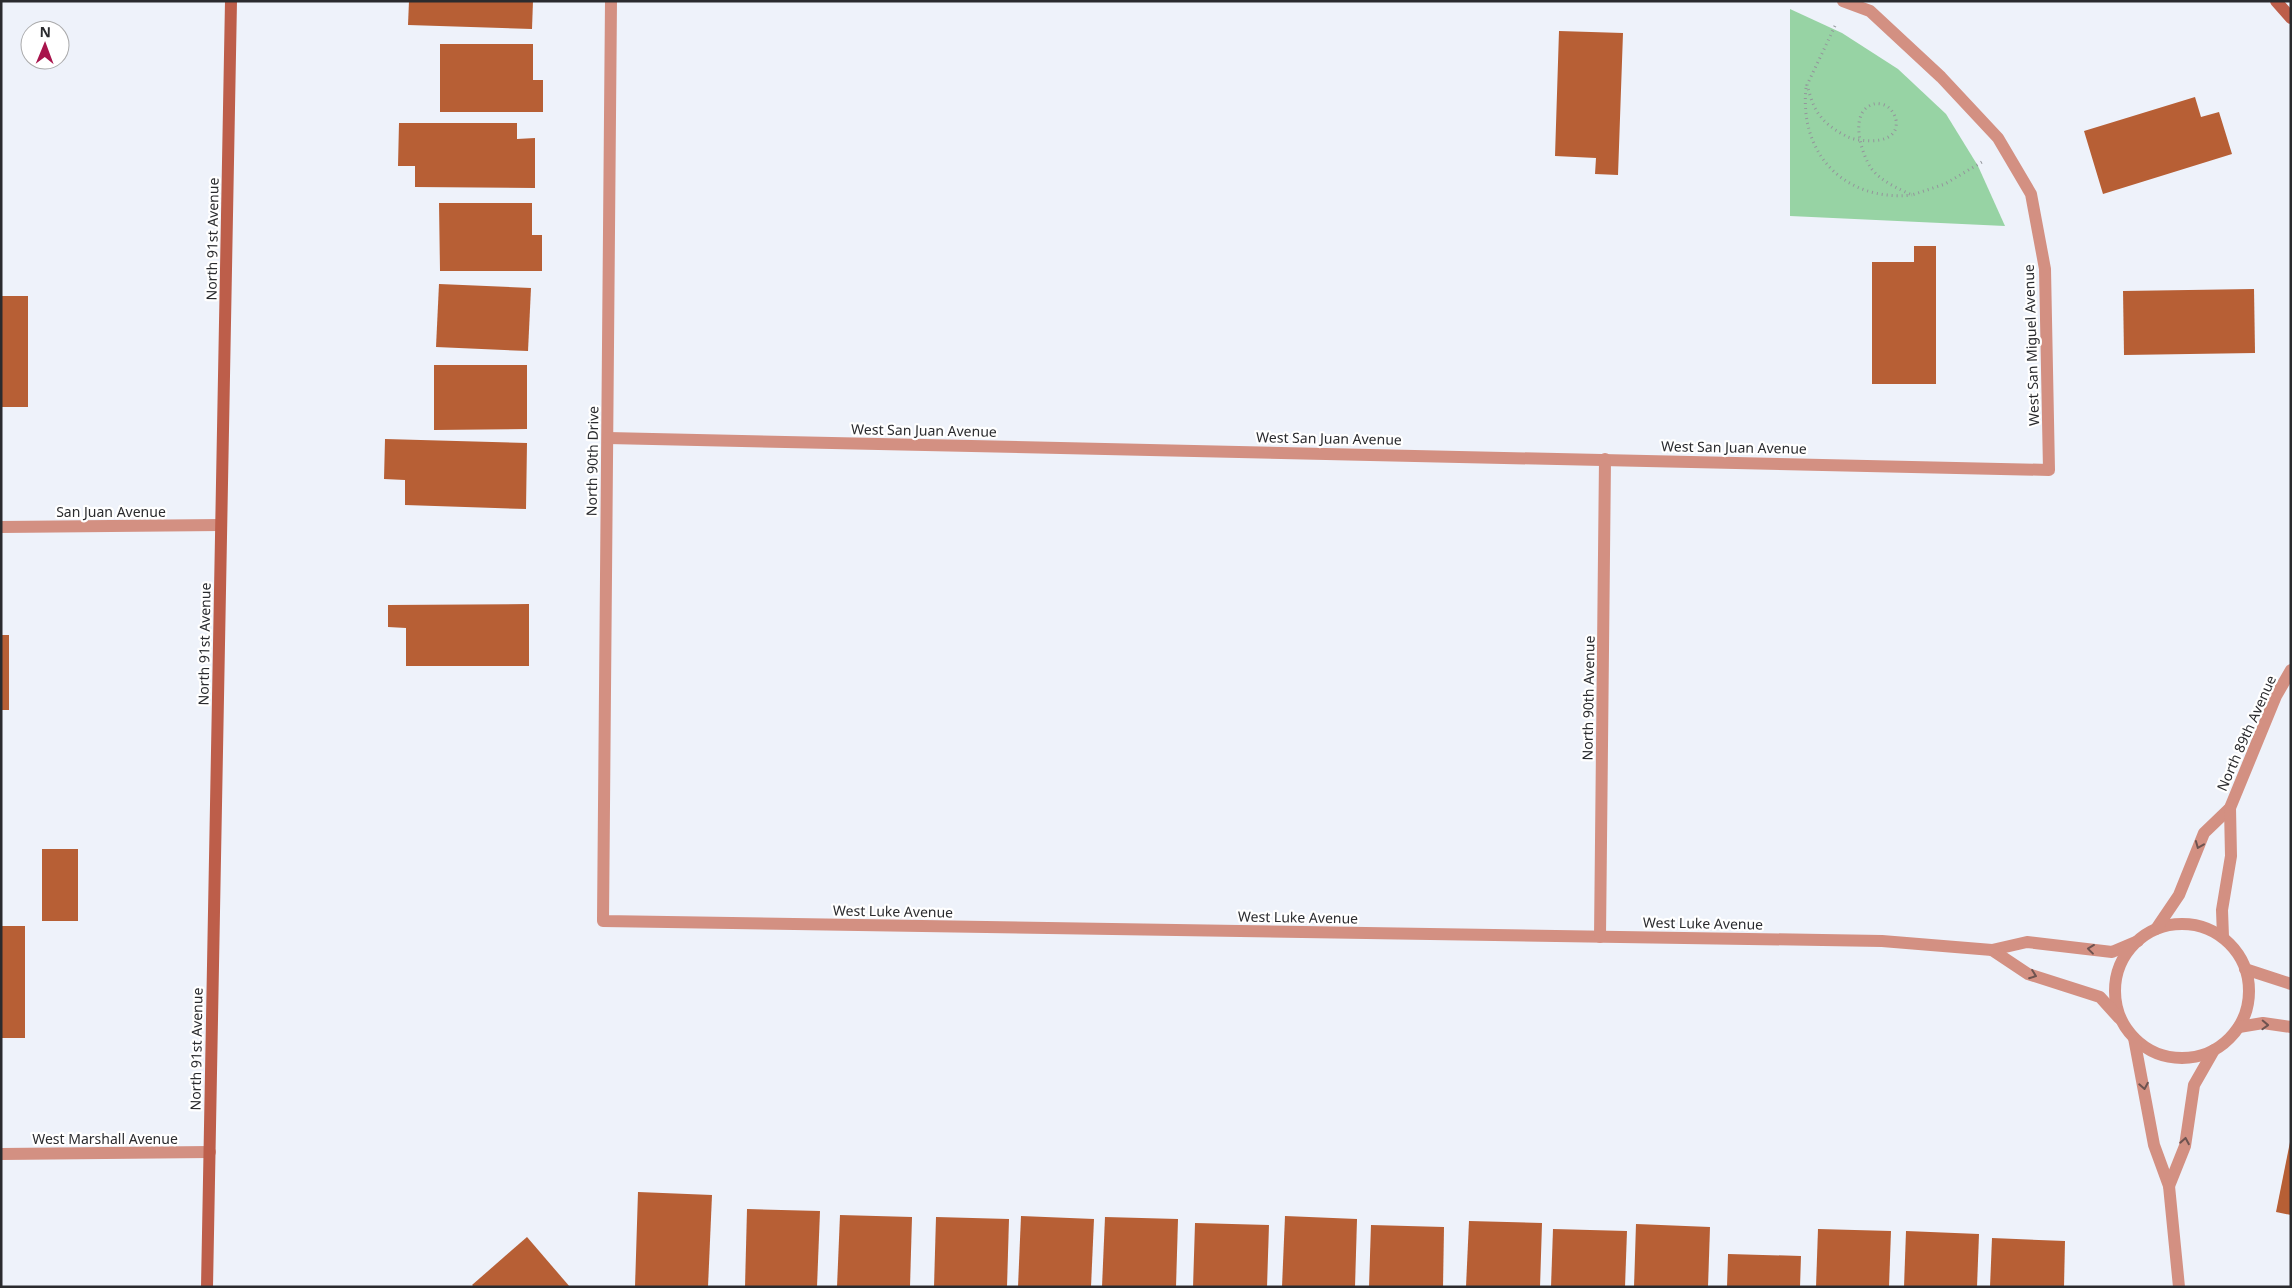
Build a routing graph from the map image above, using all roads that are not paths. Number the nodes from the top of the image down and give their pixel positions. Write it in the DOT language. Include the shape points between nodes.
graph roads {
  1 [pos="231,1"];
  2 [pos="611,1"];
  3 [pos="2276,1"];
  4 [pos="1845,2"];
  5 [pos="2291,18"];
  6 [pos="608,438"];
  7 [pos="1605,459"];
  8 [pos="2049,470"];
  9 [pos="221,525"];
  10 [pos="1,527"];
  11 [pos="2291,670"];
  12 [pos="2230,808"];
  13 [pos="603,922"];
  14 [pos="2156,929"];
  15 [pos="1600,937"];
  16 [pos="2223,938"];
  17 [pos="2138,940"];
  18 [pos="1992,950"];
  19 [pos="2245,969"];
  20 [pos="2291,984"];
  21 [pos="2122,1020"];
  22 [pos="2239,1027"];
  23 [pos="2291,1027"];
  24 [pos="2134,1038"];
  25 [pos="2214,1050"];
  26 [pos="210,1152"];
  27 [pos="1,1154"];
  28 [pos="2169,1186"];
  29 [pos="207,1287"];
  30 [pos="2179,1287"];
  1 -- 9 [label="main road, North 91st Avenue"];
  2 -- 6 [label="street, North 90th Drive"];
  3 -- 5 [label="main road"];
  4 -- 8 [label="street, West San Miguel Avenue" via="1870,11 1941,77 1998,138 2031,194 2045,269"];
  6 -- 7 [label="street, West San Juan Avenue"];
  6 -- 13 [label="street, North 90th Drive"];
  7 -- 8 [label="street, West San Juan Avenue"];
  7 -- 15 [label="street, North 90th Avenue"];
  9 -- 10 [label="street, San Juan Avenue"];
  9 -- 26 [label="main road, North 91st Avenue"];
  11 -- 12 [label="street, North 89th Avenue" via="2276,696"];
  12 -- 14 [label="street, one-way" via="2204,833 2179,895"];
  12 -- 16 [label="street" via="2231,856 2222,910"];
  13 -- 15 [label="street, West Luke Avenue"];
  14 -- 16 [label="street" via="2179,924 2202,927"];
  14 -- 17 [label="street"];
  15 -- 18 [label="street, West Luke Avenue" via="1882,941"];
  16 -- 19 [label="street" via="2237,951"];
  17 -- 18 [label="street, West Luke Avenue, one-way" via="2112,952 2027,942"];
  17 -- 21 [label="street" via="2124,958 2117,978 2116,1000"];
  18 -- 21 [label="street, West Luke Avenue, one-way" via="2028,974 2100,997"];
  19 -- 20 [label="street"];
  19 -- 22 [label="street" via="2250,988 2248,1008"];
  21 -- 24 [label="street"];
  22 -- 23 [label="street, one-way" via="2263,1023"];
  22 -- 25 [label="street"];
  24 -- 25 [label="street" via="2152,1050 2172,1057 2194,1057"];
  24 -- 28 [label="street, one-way" via="2154,1145"];
  28 -- 25 [label="street, one-way" via="2185,1146 2194,1086"];
  26 -- 27 [label="street, West Marshall Avenue"];
  26 -- 29 [label="main road, North 91st Avenue"];
  28 -- 30 [label="street"];
}
